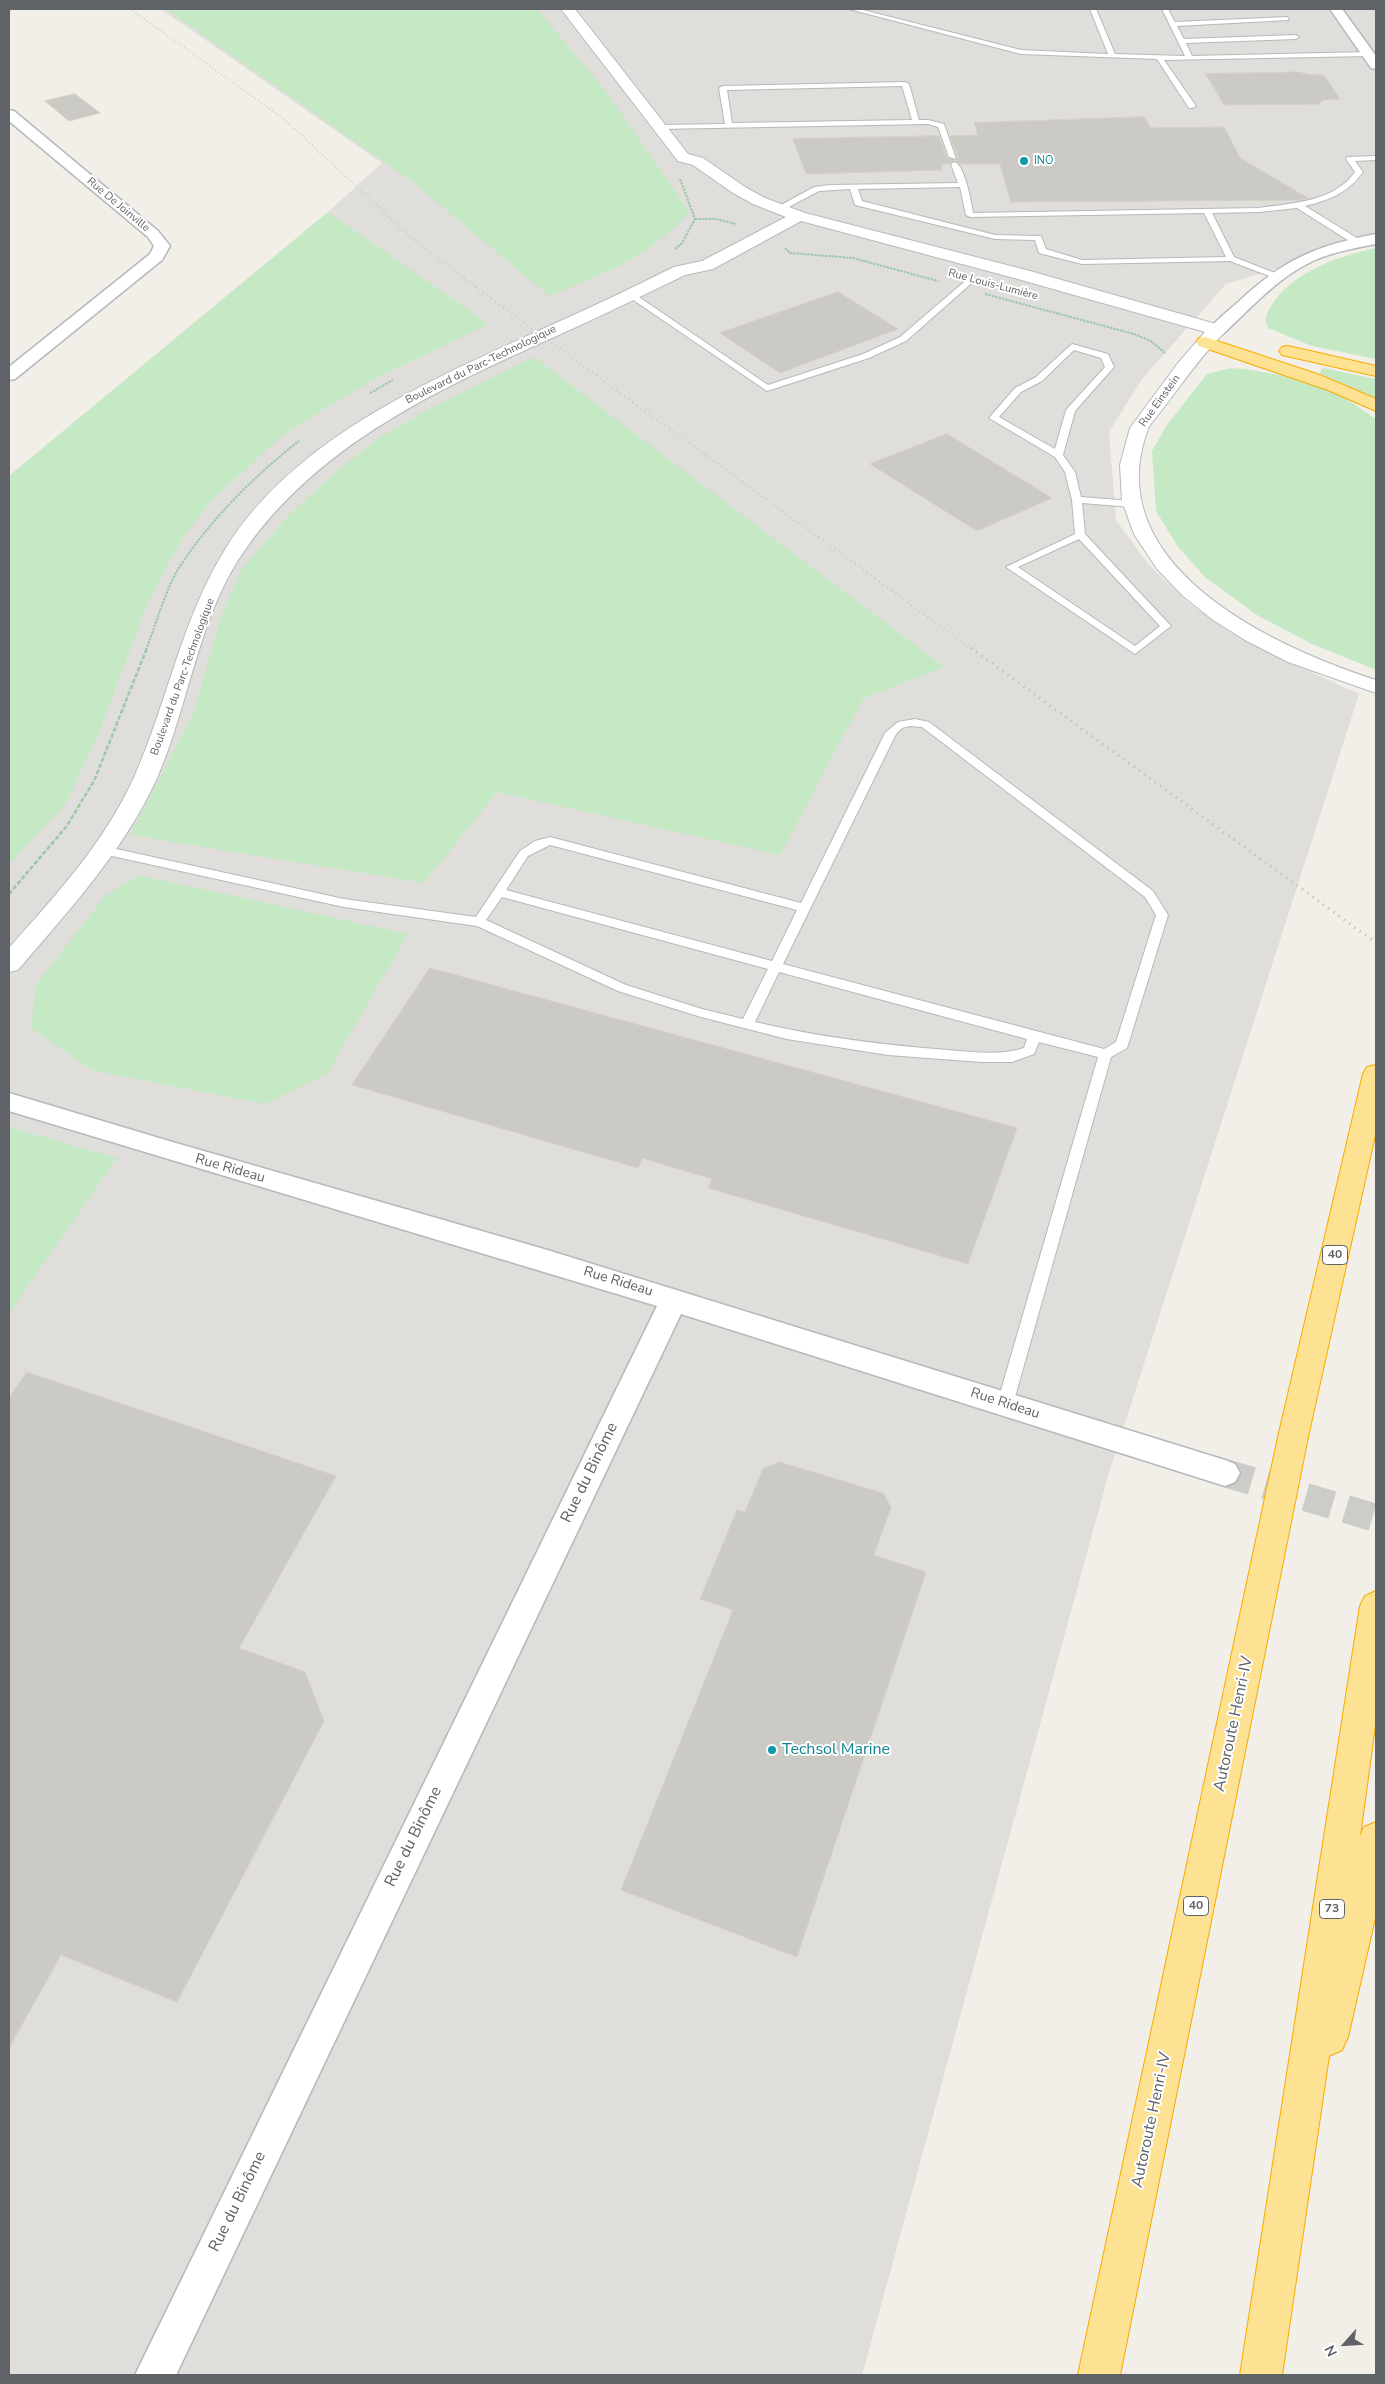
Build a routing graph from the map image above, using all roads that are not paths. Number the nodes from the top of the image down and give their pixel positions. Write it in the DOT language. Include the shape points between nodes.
graph roads {
  1 [pos="568,9"];
  2 [pos="852,9"];
  3 [pos="1093,9"];
  4 [pos="1165,9"];
  5 [pos="1336,9"];
  6 [pos="1287,20"];
  7 [pos="1173,24"];
  8 [pos="1296,37"];
  9 [pos="1181,41"];
  10 [pos="1112,56"];
  11 [pos="1159,57"];
  12 [pos="1190,58"];
  13 [pos="1373,59"];
  14 [pos="1192,106"];
  15 [pos="9,114"];
  16 [pos="916,122"];
  17 [pos="729,126"];
  18 [pos="658,127"];
  19 [pos="683,158"];
  20 [pos="1376,158"];
  21 [pos="690,176"];
  22 [pos="963,185"];
  23 [pos="853,186"];
  24 [pos="1298,205"];
  25 [pos="778,209"];
  26 [pos="1206,211"];
  27 [pos="970,215"];
  28 [pos="752,223"];
  29 [pos="798,224"];
  30 [pos="780,228"];
  31 [pos="962,230"];
  32 [pos="1376,239"];
  33 [pos="1357,242"];
  34 [pos="1231,259"];
  35 [pos="680,271"];
  36 [pos="953,274"];
  37 [pos="1277,277"];
  38 [pos="971,279"];
  39 [pos="990,284"];
  40 [pos="630,295"];
  41 [pos="1074,306"];
  42 [pos="1211,336"];
  43 [pos="1243,338"];
  44 [pos="1270,346"];
  45 [pos="1376,371"];
  46 [pos="9,375"];
  47 [pos="1376,406"];
  48 [pos="1058,455"];
  49 [pos="1076,500"];
  50 [pos="1132,504"];
  51 [pos="1080,535"];
  52 [pos="1376,687"];
  53 [pos="103,850"];
  54 [pos="498,892"];
  55 [pos="805,908"];
  56 [pos="479,922"];
  57 [pos="9,964"];
  58 [pos="775,966"];
  59 [pos="747,1024"];
  60 [pos="1034,1036"];
  61 [pos="1105,1054"];
  62 [pos="1376,1074"];
  63 [pos="9,1102"];
  64 [pos="674,1300"];
  65 [pos="1005,1404"];
  66 [pos="1225,1474"];
  67 [pos="1376,1606"];
  68 [pos="1376,1839"];
  69 [pos="1287,2212"];
  70 [pos="155,2375"];
  71 [pos="1099,2375"];
  72 [pos="1261,2375"];
  1 -- 18 [label="street"];
  2 -- 10 [label="lane" via="1021,52"];
  3 -- 10 [label="lane"];
  4 -- 7 [label="lane"];
  5 -- 13 [label="street"];
  6 -- 7 [label="lane"];
  7 -- 9 [label="lane"];
  8 -- 9 [label="lane"];
  9 -- 12 [label="lane"];
  10 -- 11 [label="lane"];
  11 -- 12 [label="lane"];
  11 -- 14 [label="lane"];
  12 -- 13 [label="lane"];
  15 -- 46 [label="street, Rue De Joinville" via="153,234 162,246 156,257"];
  16 -- 17 [label="lane"];
  16 -- 17 [label="lane" via="905,84 723,88"];
  16 -- 22 [label="lane" via="941,126"];
  17 -- 18 [label="lane"];
  18 -- 19 [label="street"];
  19 -- 21 [label="street" via="679,166"];
  19 -- 25 [label="street" via="698,161 739,190"];
  20 -- 24 [label="lane" via="1350,159 1358,172 1352,183 1338,192"];
  22 -- 23 [label="lane"];
  22 -- 27 [label="lane"];
  23 -- 25 [label="lane" via="817,189"];
  23 -- 31 [label="lane" via="858,203"];
  24 -- 26 [label="lane"];
  24 -- 33 [label="lane"];
  25 -- 28 [label="street, Boulevard du Parc-Technologique"];
  25 -- 29 [label="street"];
  26 -- 27 [label="lane"];
  26 -- 34 [label="lane"];
  27 -- 31 [label="lane"];
  28 -- 30 [label="street"];
  28 -- 35 [label="street, Boulevard du Parc-Technologique" via="691,259"];
  29 -- 30 [label="street, Rue Louis-Lumière"];
  29 -- 42 [label="street, Rue Louis-Lumière" via="1024,275"];
  30 -- 35 [label="street, Boulevard du Parc-Technologique" via="707,265"];
  31 -- 34 [label="lane" via="996,237 1038,238 1042,251 1082,262"];
  32 -- 33 [label="street, Rue Einstein"];
  33 -- 37 [label="street, Rue Einstein" via="1316,254"];
  34 -- 37 [label="lane"];
  35 -- 40 [label="street, Boulevard du Parc-Technologique"];
  36 -- 38 [label="street, Rue Louis-Lumière"];
  37 -- 42 [label="street, Rue Einstein"];
  38 -- 39 [label="street, Rue Louis-Lumière"];
  38 -- 40 [label="lane" via="903,339 866,356 766,388"];
  40 -- 53 [label="street, Boulevard du Parc-Technologique" via="441,382 390,410 347,438 266,508 236,548 209,600 146,778"];
  41 -- 42 [label="street"];
  42 -- 43 [label="highway"];
  42 -- 47 [label="highway" via="1235,355 1316,378"];
  42 -- 50 [label="street, Rue Einstein" via="1140,427 1128,483"];
  44 -- 45 [label="highway"];
  48 -- 48 [label="lane" via="994,418 1018,390 1039,379 1072,347 1105,356 1110,367 1071,410"];
  48 -- 49 [label="lane" via="1070,472"];
  49 -- 50 [label="lane"];
  49 -- 51 [label="lane"];
  50 -- 52 [label="street, Rue Einstein" via="1145,538 1168,569 1222,617 1283,652"];
  51 -- 51 [label="lane" via="1011,567 1135,651 1166,626"];
  53 -- 56 [label="lane" via="344,903"];
  53 -- 57 [label="street, Boulevard du Parc-Technologique"];
  54 -- 55 [label="lane" via="525,850 550,841"];
  54 -- 56 [label="lane"];
  54 -- 58 [label="lane"];
  55 -- 58 [label="lane"];
  55 -- 61 [label="lane" via="891,733 896,726 906,722 925,724 1149,894 1157,904 1162,914 1122,1045"];
  56 -- 59 [label="lane" via="622,988"];
  58 -- 59 [label="lane"];
  58 -- 60 [label="lane"];
  59 -- 60 [label="lane" via="787,1034 888,1050 982,1057 1012,1057 1029,1051"];
  60 -- 61 [label="lane"];
  61 -- 65 [label="lane"];
  62 -- 71 [label="highway, Autoroute Henri-IV / 40" via="1293,1437"];
  63 -- 64 [label="street, Rue Rideau"];
  64 -- 65 [label="street, Rue Rideau"];
  64 -- 70 [label="street, Rue du Binôme"];
  65 -- 66 [label="street, Rue Rideau"];
  67 -- 69 [label="highway, 73"];
  68 -- 69 [label="highway"];
  69 -- 72 [label="highway"];
}
